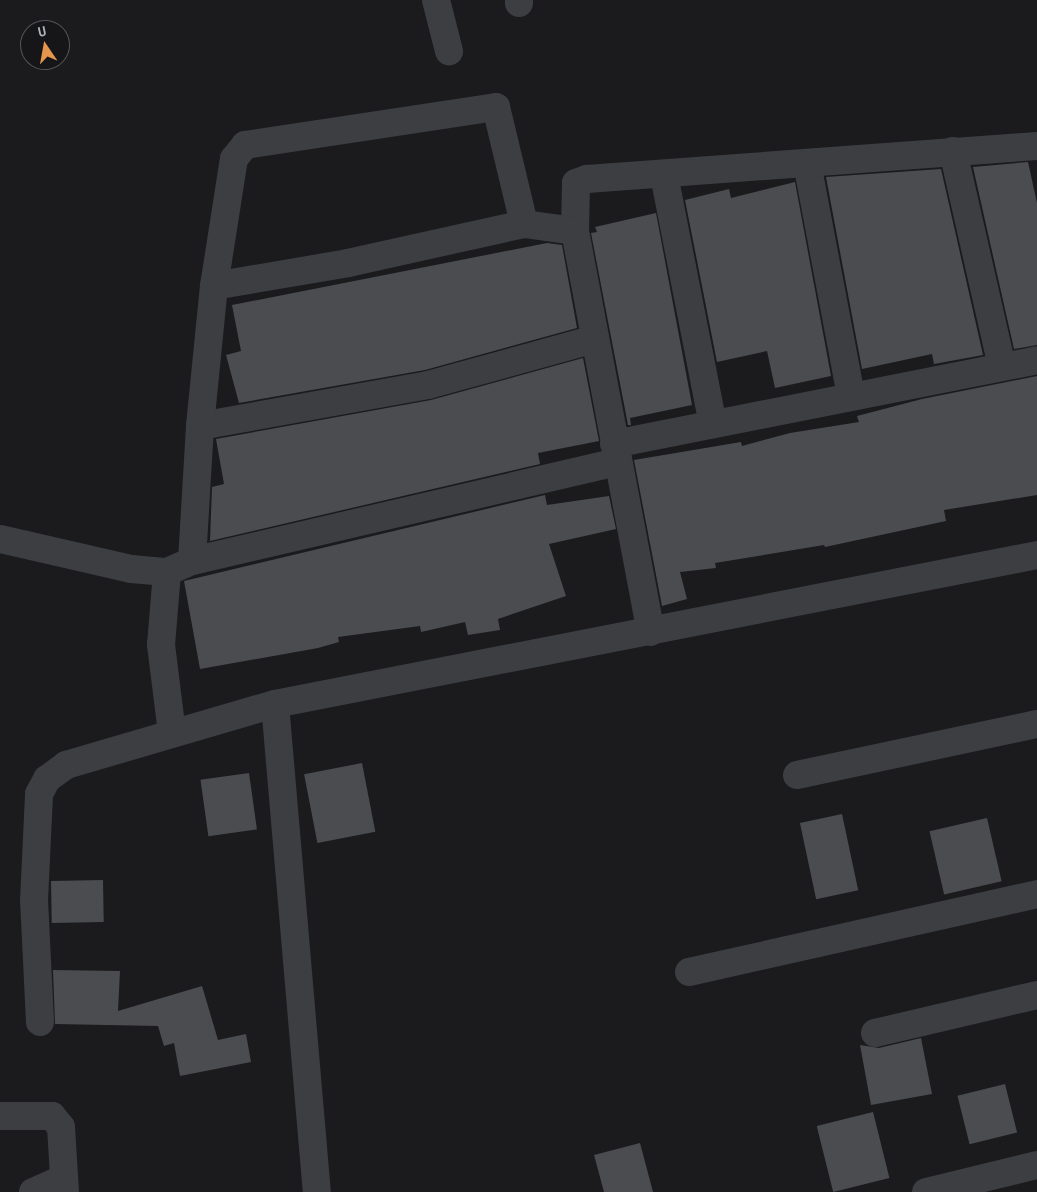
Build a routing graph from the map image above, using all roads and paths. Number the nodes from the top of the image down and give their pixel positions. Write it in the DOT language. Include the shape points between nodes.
graph roads {
  1 [pos="436,0"];
  2 [pos="449,51"];
  3 [pos="1037,146"];
  4 [pos="953,151"];
  5 [pos="807,163"];
  6 [pos="664,175"];
  7 [pos="524,224"];
  8 [pos="574,231"];
  9 [pos="214,286"];
  10 [pos="595,339"];
  11 [pos="1037,360"];
  12 [pos="1002,366"];
  13 [pos="851,396"];
  14 [pos="713,424"];
  15 [pos="200,426"];
  16 [pos="615,453"];
  17 [pos="0,539"];
  18 [pos="1037,555"];
  19 [pos="180,566"];
  20 [pos="651,632"];
  21 [pos="275,704"];
  22 [pos="1037,724"];
  23 [pos="172,733"];
  24 [pos="797,775"];
  25 [pos="1037,894"];
  26 [pos="689,972"];
  27 [pos="1037,995"];
  28 [pos="40,1022"];
  29 [pos="875,1033"];
  30 [pos="0,1116"];
  31 [pos="1037,1165"];
  32 [pos="64,1185"];
  33 [pos="33,1192"];
  34 [pos="317,1192"];
  35 [pos="926,1192"];
  1 -- 2 [label="street"];
  3 -- 4 [label="street"];
  4 -- 5 [label="street"];
  4 -- 12 [label="street"];
  5 -- 6 [label="street"];
  5 -- 13 [label="street"];
  6 -- 8 [label="street" via="615,176 576,183"];
  6 -- 14 [label="street"];
  7 -- 8 [label="street"];
  7 -- 9 [label="street" via="348,263"];
  7 -- 9 [label="street" via="496,106 245,145 234,159"];
  8 -- 10 [label="street"];
  9 -- 15 [label="street"];
  10 -- 15 [label="street" via="428,385"];
  10 -- 16 [label="street"];
  11 -- 12 [label="street"];
  12 -- 13 [label="street"];
  13 -- 14 [label="street"];
  14 -- 16 [label="street"];
  15 -- 19 [label="street"];
  16 -- 19 [label="street"];
  16 -- 20 [label="street"];
  17 -- 19 [label="street" via="131,569"];
  18 -- 20 [label="street"];
  19 -- 23 [label="street" via="161,645"];
  20 -- 21 [label="street"];
  21 -- 23 [label="street"];
  21 -- 34 [label="street"];
  22 -- 24 [label="street"];
  23 -- 28 [label="street" via="66,765 47,779 39,794 34,901"];
  25 -- 26 [label="street"];
  27 -- 29 [label="street"];
  30 -- 32 [label="street" via="52,1116 61,1127"];
  31 -- 35 [label="street"];
  32 -- 33 [label="street"];
}
